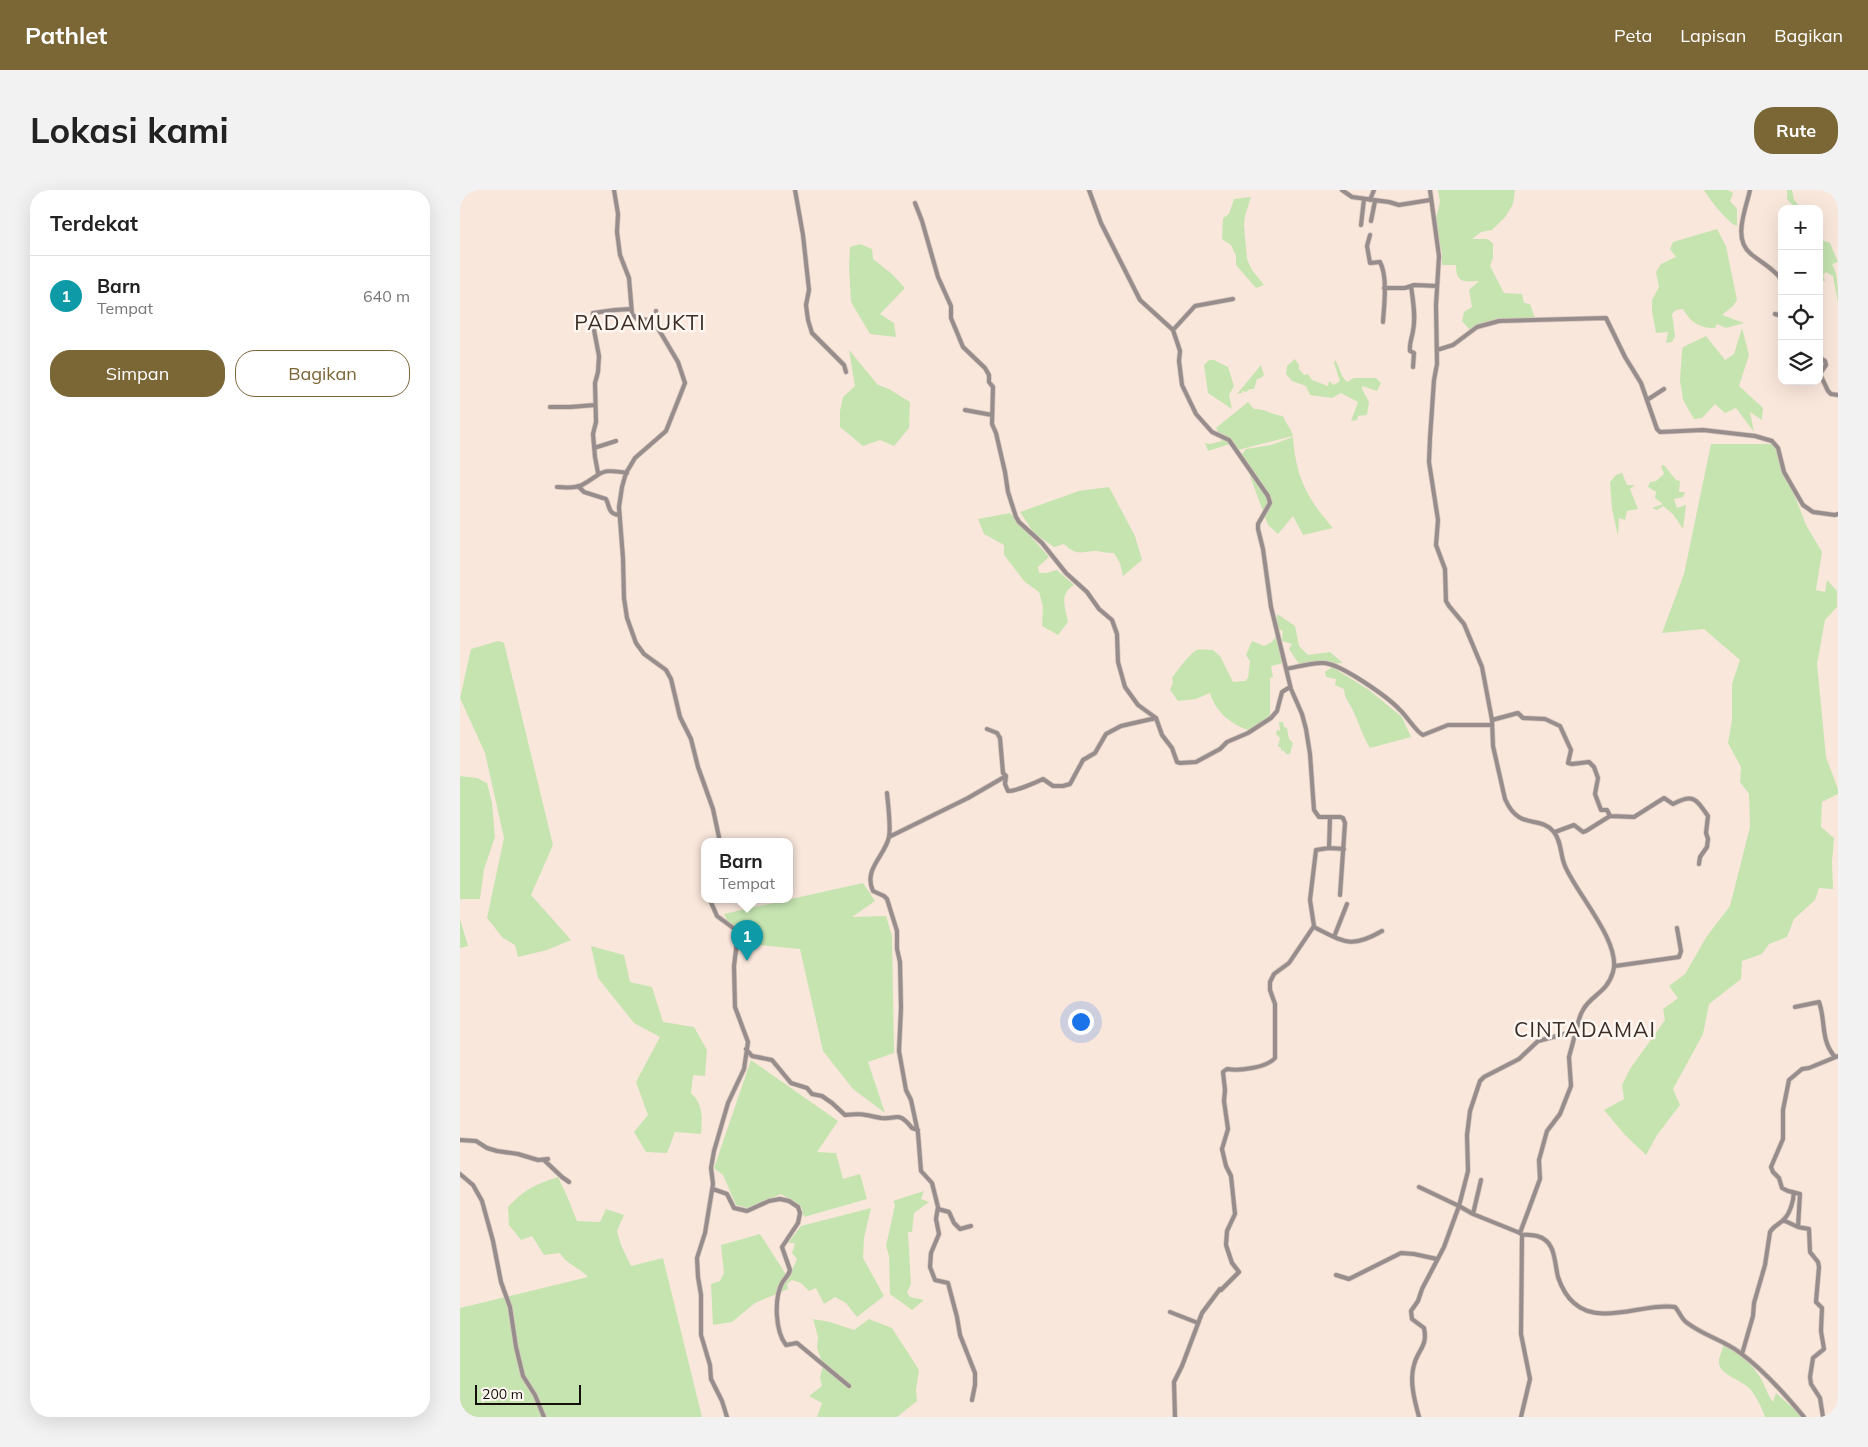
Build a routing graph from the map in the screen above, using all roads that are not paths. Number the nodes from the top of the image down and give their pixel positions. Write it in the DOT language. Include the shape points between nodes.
graph roads {
  1 [pos="614,190"];
  2 [pos="795,190"];
  3 [pos="1089,190"];
  4 [pos="1342,190"];
  5 [pos="1374,190"];
  6 [pos="1430,190"];
  7 [pos="1750,190"];
  8 [pos="1364,199"];
  9 [pos="1370,200"];
  10 [pos="1430,200"];
  11 [pos="1375,201"];
  12 [pos="915,203"];
  13 [pos="1371,221"];
  14 [pos="1361,225"];
  15 [pos="1370,235"];
  16 [pos="1778,276"];
  17 [pos="1411,286"];
  18 [pos="1437,286"];
  19 [pos="1384,288"];
  20 [pos="1233,298"];
  21 [pos="631,309"];
  22 [pos="656,311"];
  23 [pos="653,322"];
  24 [pos="1383,322"];
  25 [pos="1173,330"];
  26 [pos="1437,350"];
  27 [pos="1413,367"];
  28 [pos="846,372"];
  29 [pos="1823,382"];
  30 [pos="1664,389"];
  31 [pos="1838,395"];
  32 [pos="1647,400"];
  33 [pos="595,404"];
  34 [pos="550,407"];
  35 [pos="965,410"];
  36 [pos="992,415"];
  37 [pos="616,441"];
  38 [pos="594,448"];
  39 [pos="598,473"];
  40 [pos="627,473"];
  41 [pos="578,486"];
  42 [pos="557,487"];
  43 [pos="1838,514"];
  44 [pos="619,515"];
  45 [pos="1286,669"];
  46 [pos="1290,687"];
  47 [pos="1156,718"];
  48 [pos="1492,720"];
  49 [pos="1492,725"];
  50 [pos="987,728"];
  51 [pos="1006,776"];
  52 [pos="887,793"];
  53 [pos="1610,816"];
  54 [pos="1330,817"];
  55 [pos="1555,832"];
  56 [pos="889,837"];
  57 [pos="719,838"];
  58 [pos="1329,848"];
  59 [pos="1344,849"];
  60 [pos="1699,864"];
  61 [pos="1340,895"];
  62 [pos="711,903"];
  63 [pos="1347,904"];
  64 [pos="1314,927"];
  65 [pos="1677,928"];
  66 [pos="1382,931"];
  67 [pos="1334,937"];
  68 [pos="1615,966"];
  69 [pos="1795,1007"];
  70 [pos="1576,1032"];
  71 [pos="746,1049"];
  72 [pos="1836,1057"];
  73 [pos="918,1130"];
  74 [pos="460,1140"];
  75 [pos="460,1174"];
  76 [pos="1481,1180"];
  77 [pos="569,1182"];
  78 [pos="1419,1187"];
  79 [pos="712,1188"];
  80 [pos="1788,1191"];
  81 [pos="1458,1206"];
  82 [pos="938,1209"];
  83 [pos="1473,1214"];
  84 [pos="1783,1220"];
  85 [pos="971,1226"];
  86 [pos="1798,1227"];
  87 [pos="1521,1234"];
  88 [pos="1437,1259"];
  89 [pos="1336,1275"];
  90 [pos="1170,1312"];
  91 [pos="1198,1323"];
  92 [pos="1742,1354"];
  93 [pos="849,1386"];
  94 [pos="972,1400"];
  95 [pos="544,1417"];
  96 [pos="727,1417"];
  97 [pos="1175,1417"];
  98 [pos="1420,1417"];
  99 [pos="1521,1417"];
  100 [pos="1804,1417"];
  101 [pos="1823,1417"];
  1 -- 21 [label="street" via="618,214 616,232 629,278"];
  2 -- 28 [label="street" via="809,290 808,320 812,333 844,365"];
  3 -- 25 [label="street" via="1101,223 1140,300"];
  4 -- 8 [label="street" via="1351,197"];
  5 -- 9 [label="street"];
  6 -- 10 [label="street"];
  7 -- 16 [label="street" via="1741,234 1751,254"];
  8 -- 9 [label="street"];
  8 -- 14 [label="street"];
  9 -- 11 [label="street"];
  10 -- 11 [label="street" via="1400,205"];
  10 -- 18 [label="street" via="1439,256"];
  11 -- 13 [label="street"];
  12 -- 36 [label="street" via="950,306 951,318 963,346 986,369 993,386"];
  15 -- 19 [label="street" via="1367,248 1370,263 1381,263"];
  17 -- 18 [label="street"];
  17 -- 19 [label="street"];
  17 -- 27 [label="street" via="1414,314 1409,345 1414,353"];
  18 -- 26 [label="street"];
  19 -- 24 [label="street"];
  20 -- 25 [label="street" via="1195,306"];
  21 -- 23 [label="street" via="634,318"];
  21 -- 33 [label="street" via="593,313 598,356"];
  22 -- 23 [label="street"];
  23 -- 40 [label="street" via="678,362 685,383 666,431 635,458"];
  25 -- 45 [label="street" via="1180,351 1182,385 1196,414 1212,432 1229,440 1268,496 1270,503 1258,529"];
  26 -- 32 [label="street" via="1453,345 1477,327 1499,321 1606,318"];
  26 -- 48 [label="street" via="1430,438 1438,515 1436,545 1445,569 1446,600 1464,624 1482,666"];
  29 -- 31 [label="street" via="1828,391"];
  30 -- 32 [label="street"];
  32 -- 43 [label="street" via="1660,432 1703,430 1772,441 1778,448 1784,472 1803,505 1813,512"];
  33 -- 34 [label="street"];
  33 -- 38 [label="street"];
  35 -- 36 [label="street"];
  36 -- 47 [label="street" via="1016,517 1112,620 1125,687 1138,705"];
  37 -- 38 [label="street"];
  38 -- 39 [label="street"];
  39 -- 40 [label="street" via="606,470"];
  39 -- 41 [label="street"];
  40 -- 44 [label="street"];
  41 -- 42 [label="street"];
  41 -- 44 [label="street" via="584,492 606,499 609,510"];
  44 -- 57 [label="street" via="627,618 640,649 666,670 671,679 680,717 691,739 713,809"];
  45 -- 46 [label="street"];
  45 -- 49 [label="street" via="1323,663 1336,665 1399,708 1416,731 1423,735 1442,726"];
  46 -- 47 [label="street" via="1282,692 1274,716 1194,763 1177,762"];
  46 -- 54 [label="street" via="1306,729 1314,810 1319,816"];
  47 -- 51 [label="street" via="1121,726 1106,734 1095,753 1083,760 1072,782 1066,785 1053,786 1043,779 1009,791"];
  48 -- 49 [label="street"];
  48 -- 53 [label="street" via="1516,713 1523,718 1556,723 1571,750 1568,763 1589,762 1594,767 1599,781 1596,798 1601,810 1607,810"];
  49 -- 55 [label="street" via="1493,746 1508,807 1524,820 1545,825"];
  50 -- 51 [label="street" via="1000,738"];
  51 -- 56 [label="street"];
  52 -- 56 [label="street"];
  53 -- 55 [label="street" via="1586,832 1576,825"];
  53 -- 60 [label="street" via="1634,817 1664,798 1673,804 1693,798 1708,816 1707,847"];
  54 -- 58 [label="street"];
  54 -- 59 [label="street" via="1344,820"];
  55 -- 68 [label="street" via="1564,864 1609,943"];
  56 -- 73 [label="street" via="870,873 870,881 873,891 887,899 898,932 901,1008 898,1047"];
  58 -- 59 [label="street"];
  58 -- 64 [label="street" via="1316,850 1310,900"];
  59 -- 61 [label="street"];
  62 -- 71 [label="street" via="717,916 738,934 734,966 735,1007 747,1038"];
  63 -- 67 [label="street"];
  64 -- 67 [label="street"];
  64 -- 91 [label="street" via="1289,963 1274,974 1270,982 1275,1004 1275,1058 1258,1066 1239,1070 1227,1068 1223,1072 1228,1129 1222,1149 1231,1176 1235,1214 1227,1231 1226,1245 1239,1272 1221,1289"];
  65 -- 68 [label="street" via="1680,957"];
  66 -- 67 [label="street" via="1360,941 1343,942"];
  68 -- 70 [label="street" via="1602,992 1583,1009"];
  69 -- 72 [label="street" via="1819,1002 1826,1043"];
  70 -- 81 [label="street" via="1538,1040 1519,1059 1480,1081 1470,1111 1468,1171"];
  70 -- 87 [label="street" via="1569,1057 1571,1086 1542,1146 1540,1179"];
  71 -- 73 [label="street" via="752,1056 772,1060 790,1082 829,1100 845,1115 896,1116"];
  71 -- 79 [label="street" via="744,1069 728,1103 714,1151"];
  72 -- 80 [label="street" via="1802,1069 1788,1080 1782,1110 1783,1139 1771,1168"];
  73 -- 82 [label="street" via="920,1171 933,1185"];
  74 -- 77 [label="street" via="476,1141 498,1151 546,1160"];
  75 -- 95 [label="street" via="473,1185 482,1201 510,1307 523,1376"];
  76 -- 83 [label="street"];
  78 -- 81 [label="street"];
  79 -- 93 [label="street" via="727,1194 732,1206 749,1211 769,1201 784,1199 798,1207 798,1223 782,1247 790,1270 778,1298 777,1320 781,1336 786,1345 797,1344"];
  79 -- 96 [label="street" via="705,1233 697,1258 700,1328 711,1379"];
  80 -- 84 [label="street" via="1794,1195"];
  80 -- 86 [label="street" via="1801,1196"];
  81 -- 83 [label="street"];
  81 -- 88 [label="street"];
  82 -- 85 [label="street" via="949,1212 960,1229"];
  82 -- 94 [label="street" via="939,1234 931,1250 930,1267 935,1280 948,1283 960,1335 974,1373"];
  83 -- 87 [label="street"];
  84 -- 86 [label="street"];
  84 -- 92 [label="street" via="1770,1232"];
  86 -- 101 [label="street" via="1809,1229 1810,1252 1819,1267 1816,1302 1822,1308 1824,1349 1813,1358 1810,1377 1820,1398"];
  87 -- 92 [label="street" via="1548,1242 1568,1298 1582,1309 1606,1314 1672,1306 1687,1323"];
  87 -- 99 [label="street" via="1521,1334 1530,1379"];
  88 -- 89 [label="street" via="1401,1253 1352,1278"];
  88 -- 98 [label="street" via="1411,1311 1412,1319 1424,1328 1426,1338 1413,1369 1414,1395"];
  90 -- 91 [label="street"];
  91 -- 97 [label="street" via="1174,1382"];
  92 -- 100 [label="street"];
}
